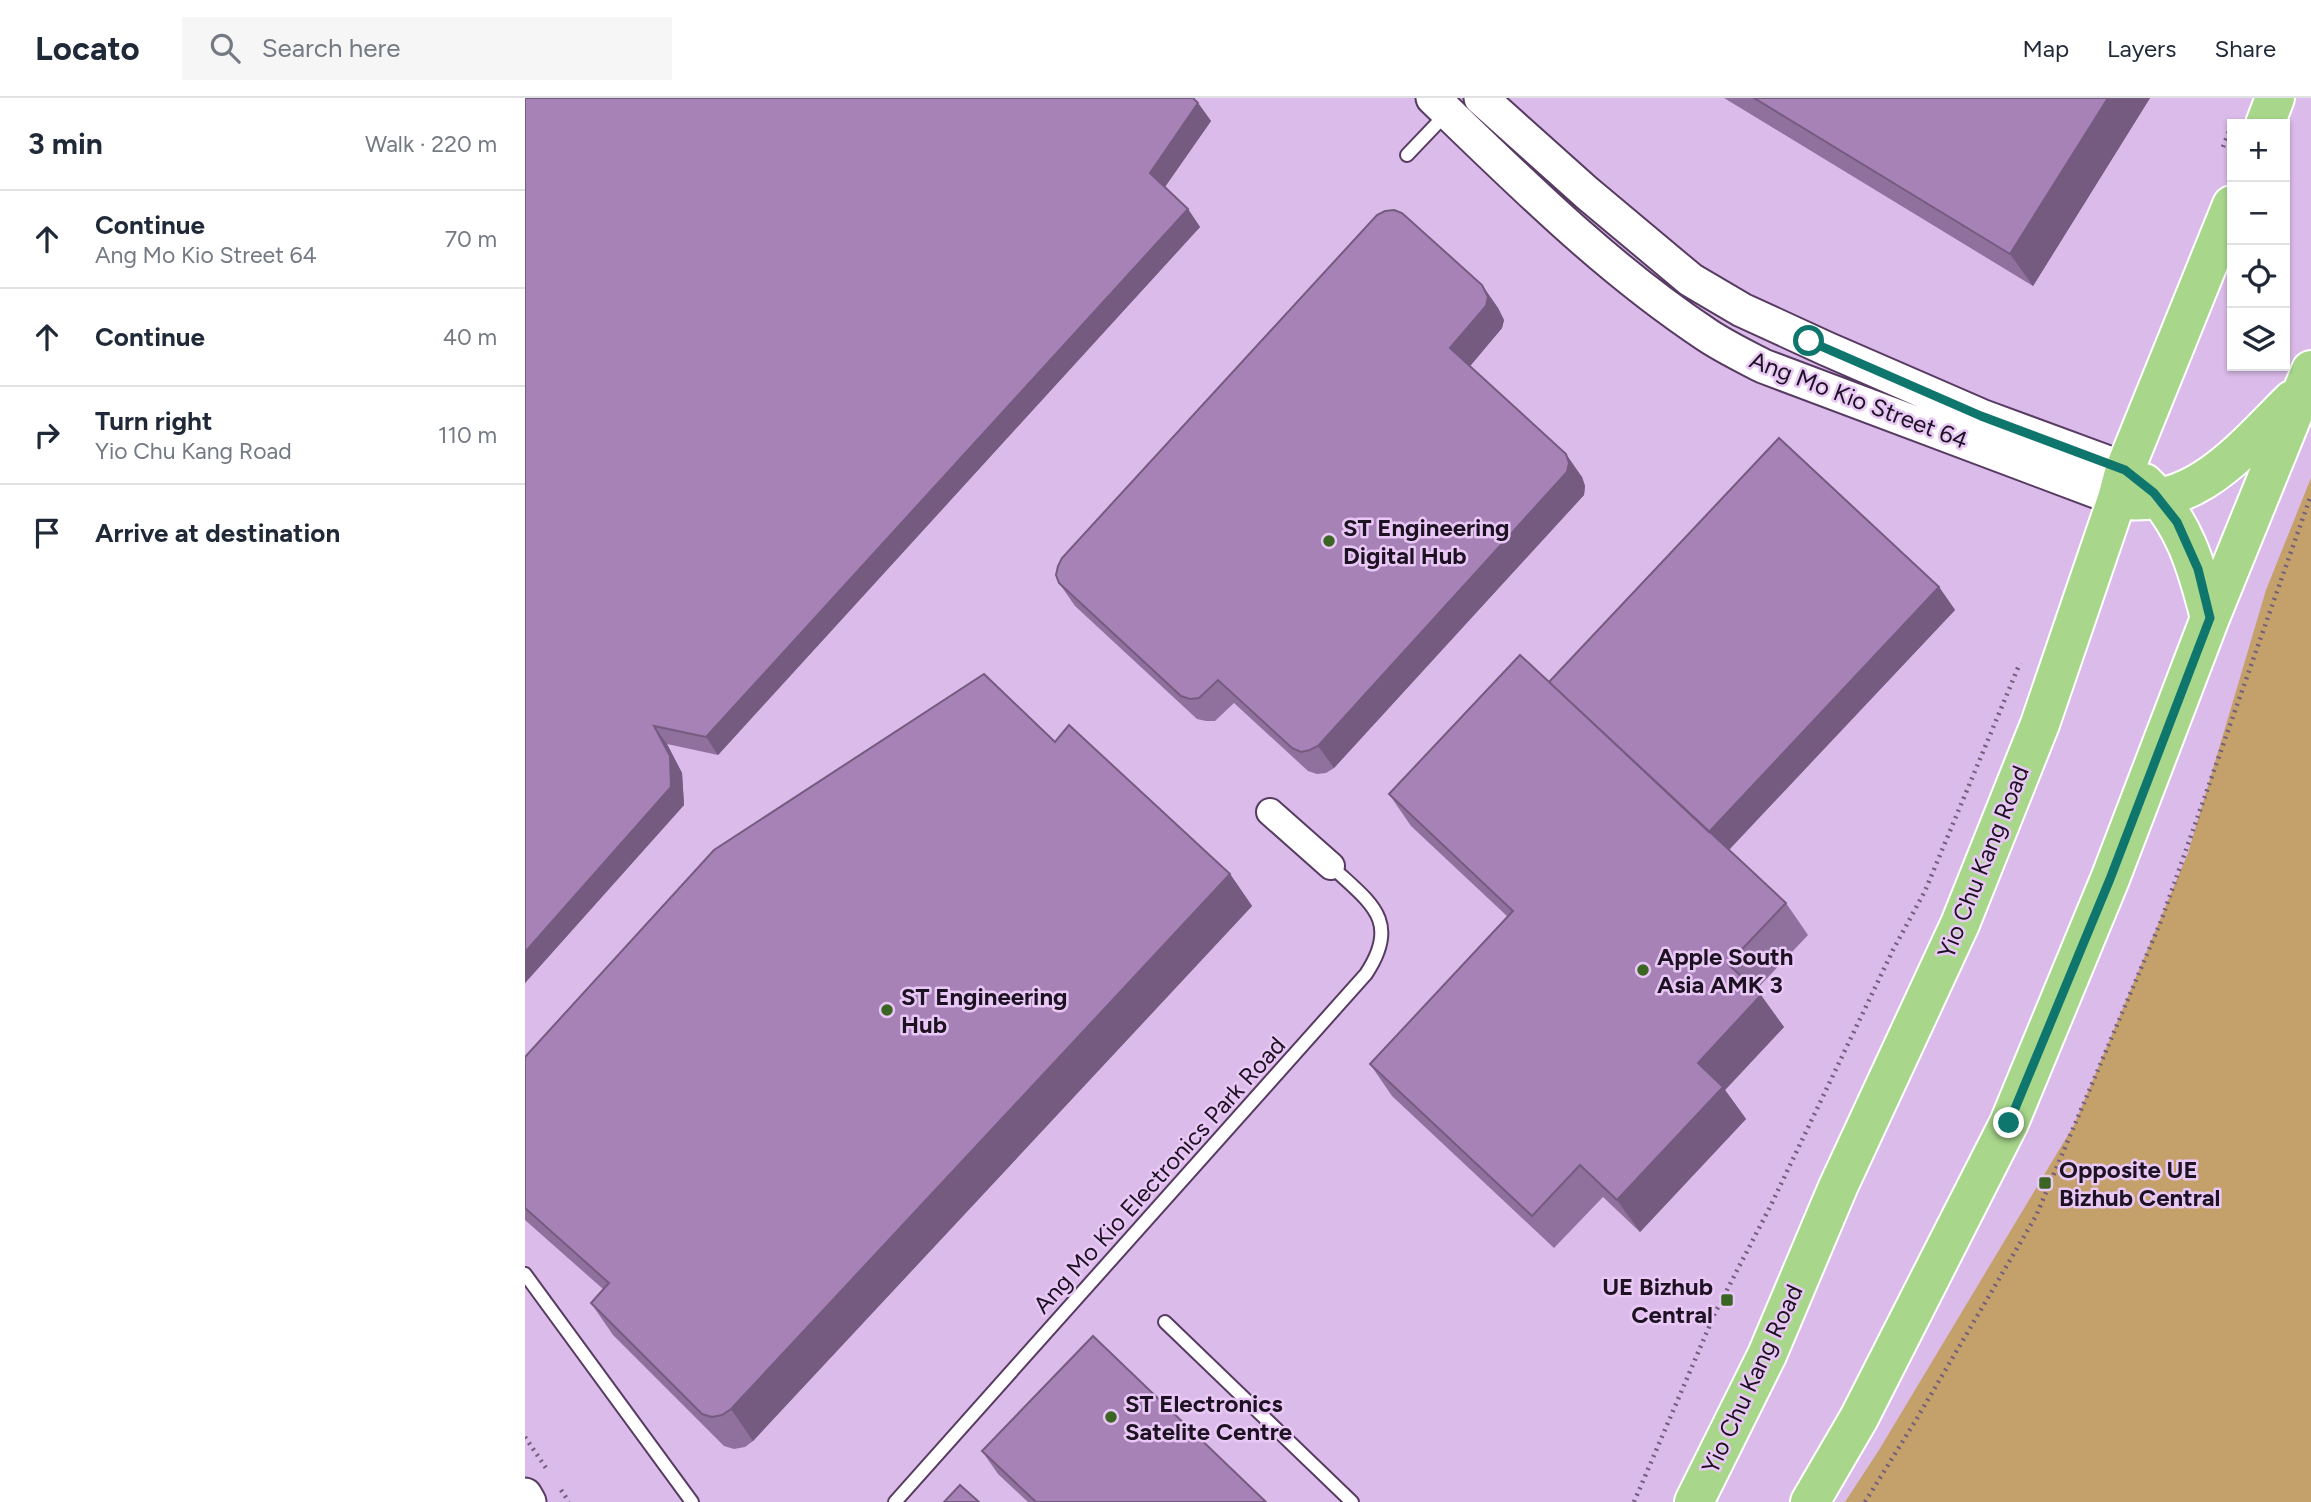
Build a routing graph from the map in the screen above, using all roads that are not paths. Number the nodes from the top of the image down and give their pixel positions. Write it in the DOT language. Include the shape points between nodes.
graph roads {
  1 [pos="1481,98"];
  2 [pos="2275,98"];
  3 [pos="1441,105"];
  4 [pos="2267,119"];
  5 [pos="1407,155"];
  6 [pos="2227,218"];
  7 [pos="1680,296"];
  8 [pos="2307,379"];
  9 [pos="2121,484"];
  10 [pos="2161,500"];
  11 [pos="2210,618"];
  12 [pos="1270,812"];
  13 [pos="1331,866"];
  14 [pos="525,1274"];
  15 [pos="1164,1322"];
  16 [pos="525,1495"];
  17 [pos="529,1502"];
  18 [pos="692,1502"];
  19 [pos="895,1502"];
  20 [pos="1352,1502"];
  21 [pos="1694,1502"];
  22 [pos="1810,1502"];
  1 -- 7 [label="street, Ang Mo Kio Street 64" via="1587,193"];
  2 -- 4 [label="main road"];
  3 -- 5 [label="lane"];
  3 -- 7 [label="street, Ang Mo Kio Street 64" via="1559,218 1639,286"];
  6 -- 9 [label="main road, Yio Chu Kang Road"];
  7 -- 9 [label="street, Ang Mo Kio Street 64" via="1742,310 1820,367 1981,416"];
  8 -- 10 [label="main road" via="2222,467 2193,488"];
  8 -- 11 [label="main road"];
  9 -- 10 [label="main road" via="2144,483"];
  9 -- 21 [label="main road, Yio Chu Kang Road" via="2040,724 1959,924 1838,1187 1767,1355"];
  10 -- 11 [label="main road" via="2188,543"];
  11 -- 22 [label="main road" via="2110,879 2009,1123 1859,1418"];
  12 -- 13 [label="street"];
  13 -- 19 [label="lane, Ang Mo Kio Electronics Park Road" via="1370,904 1381,923 1377,958"];
  14 -- 18 [label="lane"];
  15 -- 20 [label="lane"];
  16 -- 17 [label="street"];
}
